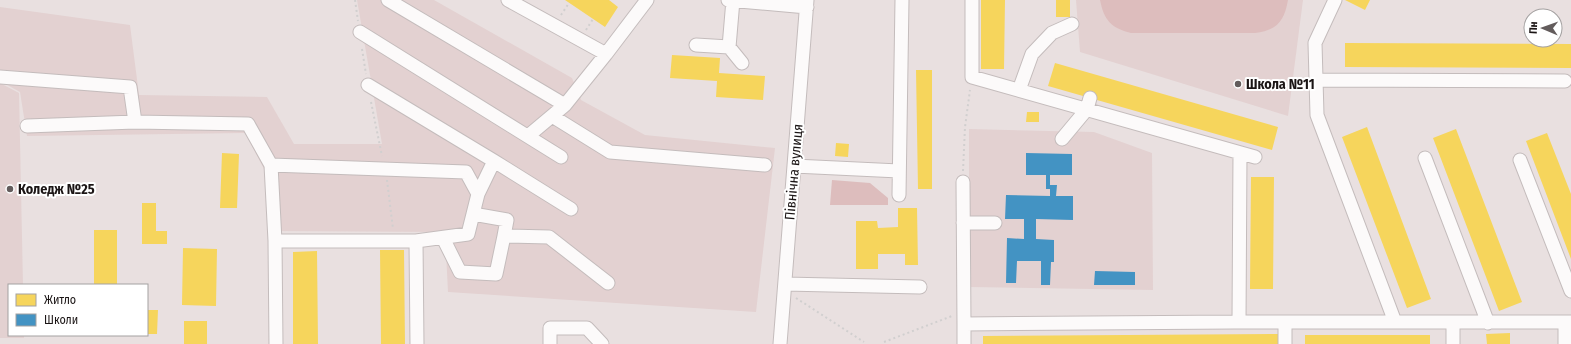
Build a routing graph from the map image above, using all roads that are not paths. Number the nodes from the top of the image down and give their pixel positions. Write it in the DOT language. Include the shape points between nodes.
graph roads {
  1 [pos="388,0"];
  2 [pos="508,0"];
  3 [pos="647,0"];
  4 [pos="728,0"];
  5 [pos="733,0"];
  6 [pos="902,0"];
  7 [pos="972,0"];
  8 [pos="1335,0"];
  9 [pos="807,3"];
  10 [pos="1072,24"];
  11 [pos="360,32"];
  12 [pos="696,45"];
  13 [pos="729,47"];
  14 [pos="606,54"];
  15 [pos="742,63"];
  16 [pos="0,77"];
  17 [pos="1316,80"];
  18 [pos="1565,81"];
  19 [pos="368,85"];
  20 [pos="1019,90"];
  21 [pos="1088,104"];
  22 [pos="565,106"];
  23 [pos="552,116"];
  24 [pos="135,122"];
  25 [pos="27,126"];
  26 [pos="528,136"];
  27 [pos="1062,139"];
  28 [pos="1240,153"];
  29 [pos="561,157"];
  30 [pos="1255,157"];
  31 [pos="1425,158"];
  32 [pos="1520,160"];
  33 [pos="494,161"];
  34 [pos="271,165"];
  35 [pos="765,165"];
  36 [pos="794,166"];
  37 [pos="899,171"];
  38 [pos="963,182"];
  39 [pos="478,194"];
  40 [pos="899,195"];
  41 [pos="570,209"];
  42 [pos="473,214"];
  43 [pos="963,223"];
  44 [pos="995,223"];
  45 [pos="504,236"];
  46 [pos="443,238"];
  47 [pos="275,241"];
  48 [pos="416,241"];
  49 [pos="608,283"];
  50 [pos="785,284"];
  51 [pos="920,287"];
  52 [pos="1571,292"];
  53 [pos="963,318"];
  54 [pos="1239,322"];
  55 [pos="1285,322"];
  56 [pos="1395,322"];
  57 [pos="1453,322"];
  58 [pos="1488,322"];
  59 [pos="1568,322"];
  60 [pos="276,344"];
  61 [pos="417,344"];
  62 [pos="550,344"];
  63 [pos="602,344"];
  64 [pos="780,344"];
  65 [pos="964,344"];
  66 [pos="1285,344"];
  67 [pos="1453,344"];
  68 [pos="1565,344"];
  1 -- 22 [label="street"];
  2 -- 14 [label="street"];
  3 -- 14 [label="street"];
  4 -- 5 [label="street"];
  5 -- 9 [label="street"];
  5 -- 13 [label="street"];
  6 -- 37 [label="street"];
  7 -- 20 [label="street" via="972,77"];
  8 -- 17 [label="street" via="1315,43"];
  9 -- 36 [label="street, Північна вулиця"];
  10 -- 20 [label="street" via="1052,33 1032,54"];
  11 -- 26 [label="street"];
  12 -- 13 [label="street"];
  13 -- 15 [label="street"];
  14 -- 22 [label="street"];
  16 -- 24 [label="street" via="130,87"];
  17 -- 18 [label="street"];
  17 -- 56 [label="street" via="1317,115"];
  19 -- 33 [label="street"];
  20 -- 21 [label="street"];
  21 -- 27 [label="street"];
  21 -- 28 [label="street"];
  22 -- 23 [label="street"];
  23 -- 26 [label="street"];
  23 -- 35 [label="street" via="610,152"];
  24 -- 25 [label="street"];
  24 -- 34 [label="street" via="248,124"];
  26 -- 29 [label="street"];
  28 -- 30 [label="street"];
  28 -- 54 [label="street"];
  31 -- 58 [label="street"];
  32 -- 52 [label="street"];
  33 -- 39 [label="street"];
  33 -- 41 [label="street"];
  34 -- 39 [label="street" via="466,172"];
  34 -- 47 [label="street"];
  36 -- 37 [label="street"];
  36 -- 50 [label="street, Північна вулиця"];
  37 -- 40 [label="street"];
  38 -- 43 [label="street"];
  39 -- 42 [label="street"];
  42 -- 45 [label="street" via="507,220"];
  42 -- 46 [label="street" via="468,234"];
  43 -- 44 [label="street"];
  43 -- 53 [label="street"];
  45 -- 46 [label="street" via="496,274 460,272"];
  45 -- 49 [label="street" via="549,237"];
  46 -- 48 [label="street"];
  47 -- 48 [label="street"];
  47 -- 60 [label="street"];
  48 -- 61 [label="street"];
  50 -- 51 [label="street"];
  50 -- 64 [label="street, Північна вулиця"];
  53 -- 54 [label="street"];
  53 -- 65 [label="street"];
  54 -- 55 [label="street"];
  55 -- 56 [label="street"];
  55 -- 66 [label="street"];
  56 -- 57 [label="street"];
  57 -- 58 [label="street"];
  57 -- 67 [label="street"];
  58 -- 59 [label="street"];
  59 -- 68 [label="street"];
  62 -- 63 [label="street" via="550,328 587,328"];
}
